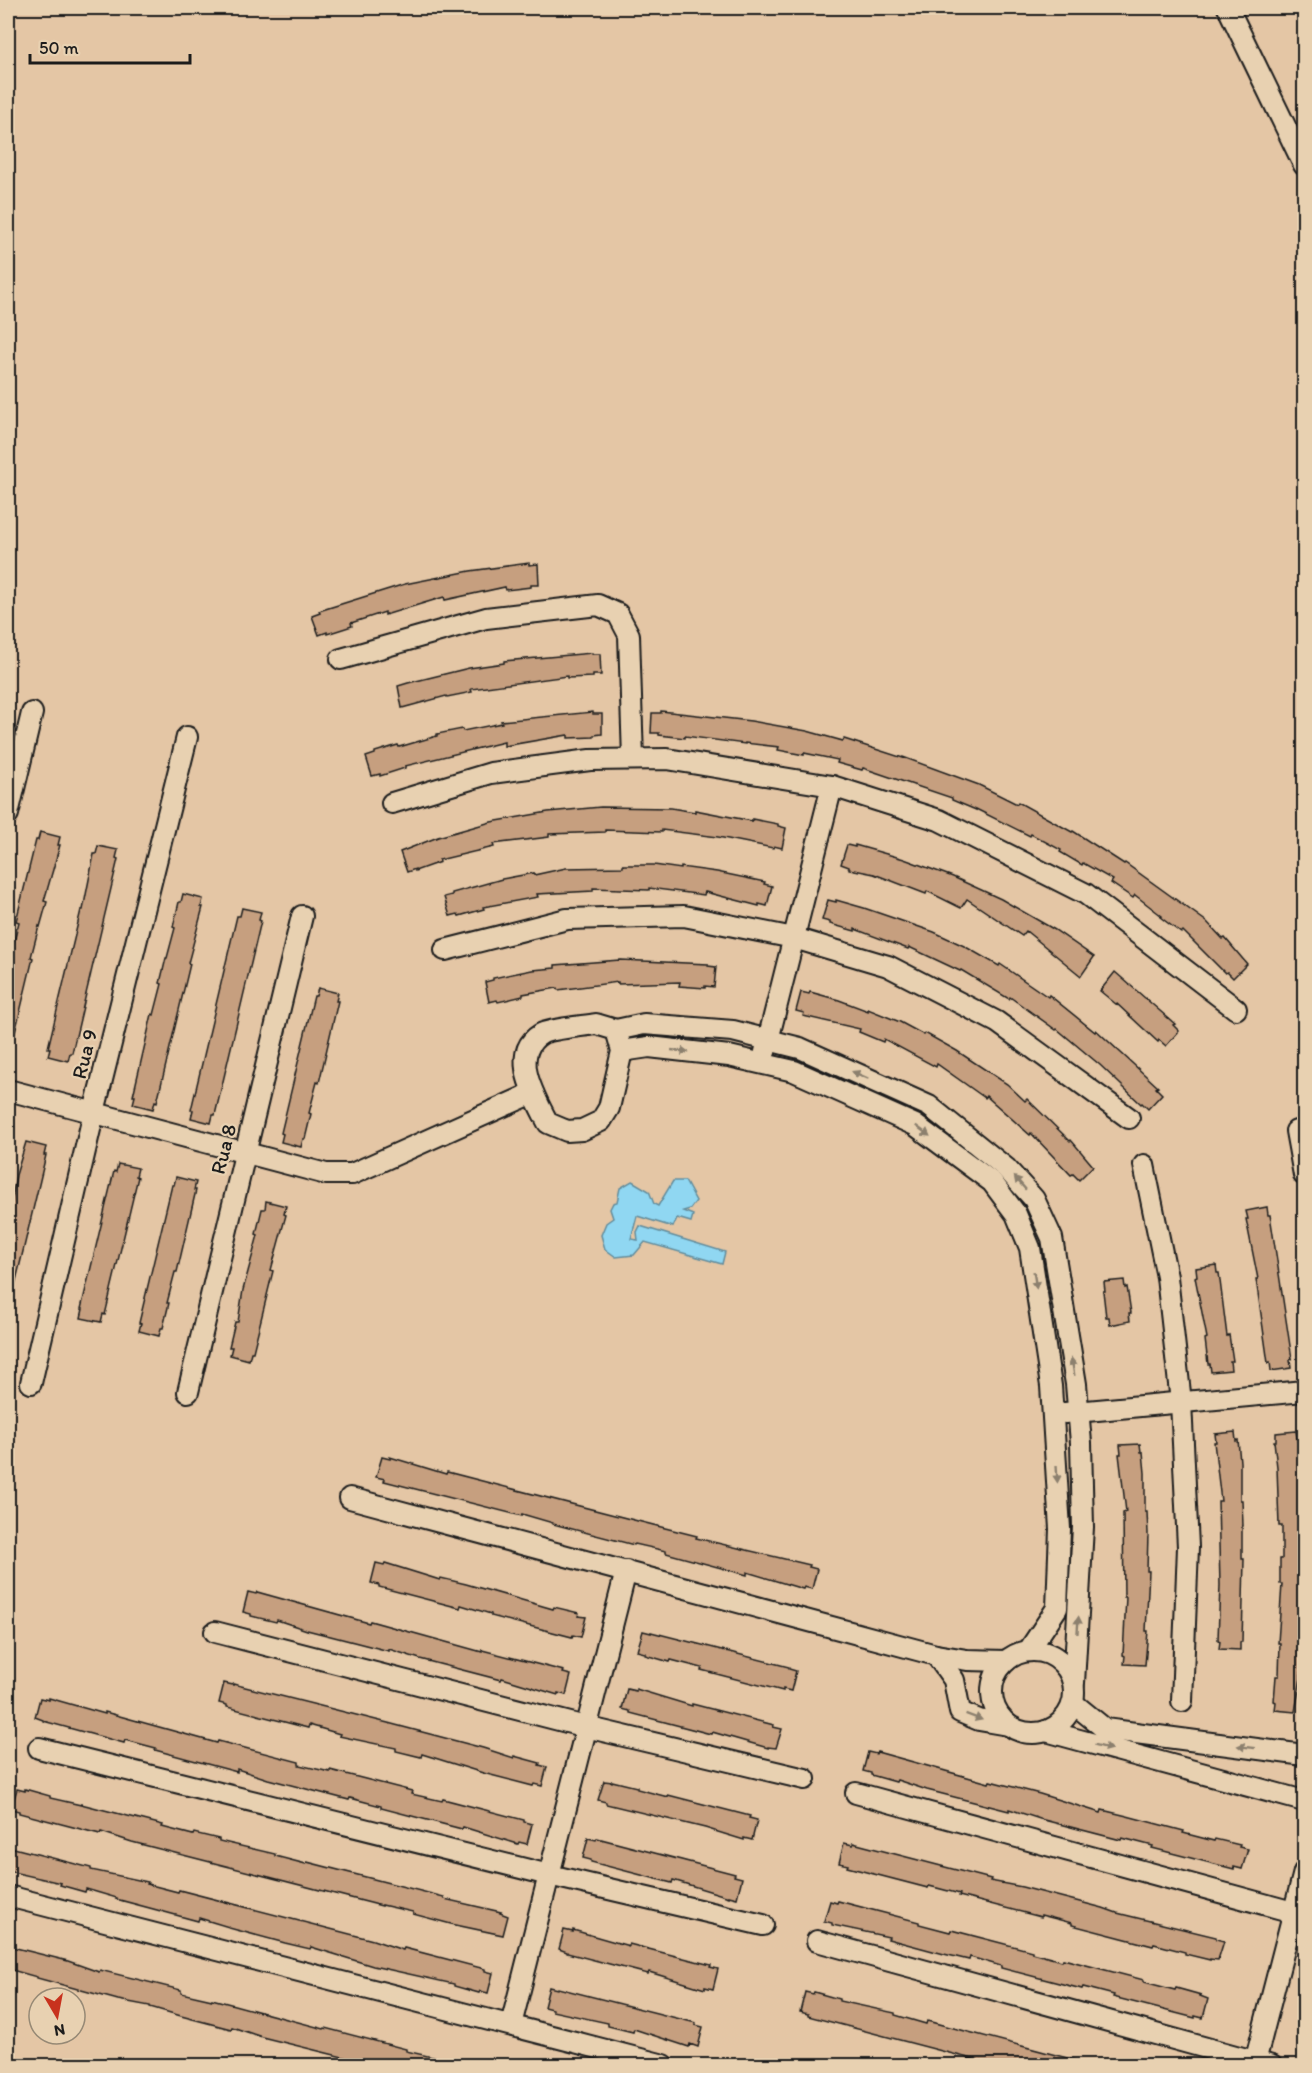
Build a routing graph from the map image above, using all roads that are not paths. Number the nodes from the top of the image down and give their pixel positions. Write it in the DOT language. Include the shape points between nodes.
graph roads {
  1 [pos="1228,8"];
  2 [pos="1305,165"];
  3 [pos="341,659"];
  4 [pos="32,713"];
  5 [pos="187,737"];
  6 [pos="633,759"];
  7 [pos="832,786"];
  8 [pos="392,803"];
  9 [pos="8,814"];
  10 [pos="302,916"];
  11 [pos="794,938"];
  12 [pos="445,950"];
  13 [pos="1236,1009"];
  14 [pos="616,1030"];
  15 [pos="768,1040"];
  16 [pos="622,1051"];
  17 [pos="762,1064"];
  18 [pos="8,1090"];
  19 [pos="533,1093"];
  20 [pos="94,1112"];
  21 [pos="1129,1119"];
  22 [pos="1296,1131"];
  23 [pos="247,1153"];
  24 [pos="1144,1165"];
  25 [pos="1305,1175"];
  26 [pos="31,1383"];
  27 [pos="1305,1391"];
  28 [pos="188,1392"];
  29 [pos="1181,1402"];
  30 [pos="1078,1411"];
  31 [pos="1053,1414"];
  32 [pos="350,1498"];
  33 [pos="626,1571"];
  34 [pos="215,1632"];
  35 [pos="1029,1650"];
  36 [pos="936,1656"];
  37 [pos="1006,1661"];
  38 [pos="1074,1683"];
  39 [pos="1182,1701"];
  40 [pos="1073,1703"];
  41 [pos="1008,1725"];
  42 [pos="586,1727"];
  43 [pos="1046,1731"];
  44 [pos="39,1748"];
  45 [pos="1305,1755"];
  46 [pos="805,1779"];
  47 [pos="856,1793"];
  48 [pos="1305,1801"];
  49 [pos="1305,1872"];
  50 [pos="549,1875"];
  51 [pos="8,1896"];
  52 [pos="1299,1913"];
  53 [pos="763,1925"];
  54 [pos="817,1941"];
  55 [pos="511,2025"];
  56 [pos="1260,2064"];
  57 [pos="664,2065"];
  1 -- 2 [label="street"];
  3 -- 6 [label="street" via="486,618 598,605 618,614 629,635"];
  4 -- 9 [label="street"];
  5 -- 20 [label="street, Rua 9"];
  6 -- 7 [label="street" via="667,759"];
  6 -- 8 [label="street" via="590,760 491,773"];
  7 -- 11 [label="street"];
  7 -- 13 [label="street" via="939,820 1086,894"];
  10 -- 23 [label="street, Rua 8"];
  11 -- 12 [label="street" via="684,916 567,919"];
  11 -- 15 [label="street"];
  11 -- 21 [label="street" via="888,966 997,1022"];
  14 -- 15 [label="street" via="644,1024 733,1031"];
  14 -- 16 [label="street"];
  14 -- 19 [label="street" via="596,1024 541,1034 528,1048 525,1066"];
  15 -- 17 [label="street"];
  30 -- 15 [label="street, one-way" via="1052,1238 1034,1199 1006,1168 929,1106 800,1048"];
  16 -- 17 [label="street, one-way" via="649,1047 729,1056"];
  16 -- 19 [label="street" via="609,1108 601,1121 582,1130 567,1131 548,1123"];
  17 -- 31 [label="street, one-way" via="794,1071 915,1125 992,1182 1016,1214 1030,1248"];
  18 -- 20 [label="street"];
  19 -- 23 [label="street" via="352,1174 326,1174"];
  20 -- 23 [label="street"];
  20 -- 26 [label="street, Rua 9"];
  22 -- 25 [label="street"];
  23 -- 28 [label="street, Rua 8"];
  24 -- 29 [label="street" via="1167,1277"];
  27 -- 29 [label="street"];
  29 -- 30 [label="street"];
  29 -- 39 [label="street" via="1188,1547"];
  30 -- 31 [label="street"];
  38 -- 30 [label="street, one-way" via="1083,1527"];
  31 -- 35 [label="street, one-way" via="1060,1529 1057,1608"];
  32 -- 33 [label="street"];
  33 -- 36 [label="street"];
  33 -- 42 [label="street"];
  34 -- 42 [label="street"];
  35 -- 37 [label="street"];
  35 -- 38 [label="street" via="1049,1653 1066,1665"];
  36 -- 37 [label="street"];
  36 -- 41 [label="street, one-way" via="954,1680 960,1712"];
  37 -- 41 [label="street" via="996,1671 991,1691 995,1710"];
  38 -- 40 [label="street"];
  40 -- 43 [label="street" via="1064,1720"];
  45 -- 40 [label="street, one-way" via="1105,1729"];
  41 -- 43 [label="street" via="1026,1733"];
  42 -- 46 [label="street"];
  42 -- 50 [label="street"];
  43 -- 48 [label="street, one-way"];
  44 -- 50 [label="street"];
  47 -- 52 [label="street"];
  49 -- 52 [label="street"];
  50 -- 53 [label="street"];
  50 -- 55 [label="street"];
  51 -- 55 [label="street"];
  52 -- 56 [label="street"];
  54 -- 56 [label="street"];
  55 -- 57 [label="street"];
}
